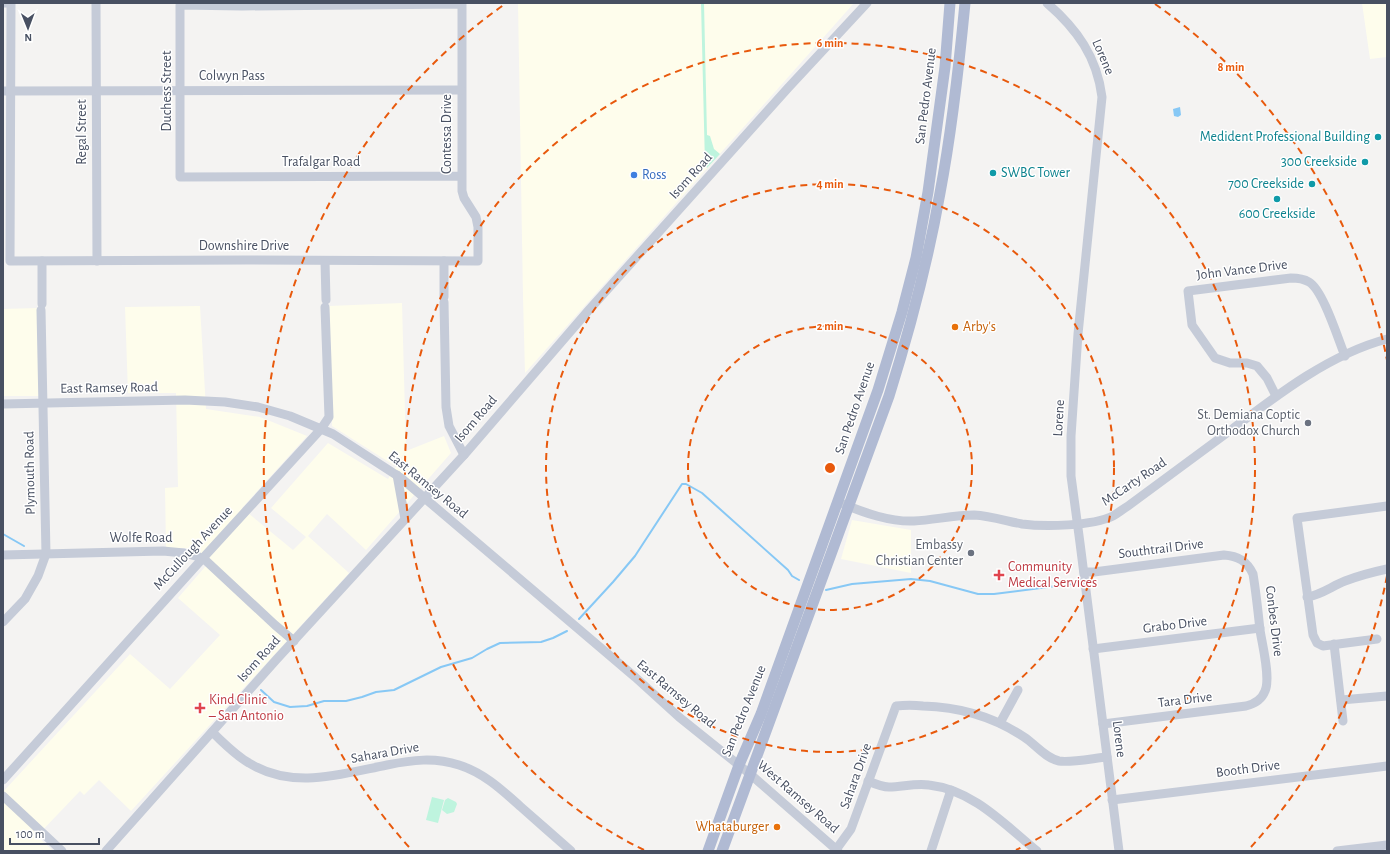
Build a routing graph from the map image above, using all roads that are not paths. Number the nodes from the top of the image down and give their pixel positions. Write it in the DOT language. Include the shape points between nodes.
graph roads {
  1 [pos="3,3"];
  2 [pos="11,3"];
  3 [pos="96,3"];
  4 [pos="867,3"];
  5 [pos="950,3"];
  6 [pos="964,3"];
  7 [pos="1047,3"];
  8 [pos="310,4"];
  9 [pos="96,90"];
  10 [pos="181,90"];
  11 [pos="461,90"];
  12 [pos="7,91"];
  13 [pos="933,164"];
  14 [pos="945,166"];
  15 [pos="7,176"];
  16 [pos="462,176"];
  17 [pos="180,177"];
  18 [pos="930,183"];
  19 [pos="942,185"];
  20 [pos="42,261"];
  21 [pos="97,261"];
  22 [pos="325,261"];
  23 [pos="444,261"];
  24 [pos="478,261"];
  25 [pos="1387,339"];
  26 [pos="1345,356"];
  27 [pos="1276,396"];
  28 [pos="43,403"];
  29 [pos="3,404"];
  30 [pos="321,429"];
  31 [pos="464,455"];
  32 [pos="397,475"];
  33 [pos="424,498"];
  34 [pos="843,504"];
  35 [pos="1387,506"];
  36 [pos="405,519"];
  37 [pos="1078,523"];
  38 [pos="46,554"];
  39 [pos="3,555"];
  40 [pos="203,558"];
  41 [pos="1241,558"];
  42 [pos="1387,569"];
  43 [pos="1084,572"];
  44 [pos="1307,596"];
  45 [pos="3,622"];
  46 [pos="1260,628"];
  47 [pos="1377,638"];
  48 [pos="294,641"];
  49 [pos="792,644"];
  50 [pos="1334,644"];
  51 [pos="1093,649"];
  52 [pos="1018,690"];
  53 [pos="1265,692"];
  54 [pos="1387,696"];
  55 [pos="1341,700"];
  56 [pos="1343,721"];
  57 [pos="1000,723"];
  58 [pos="1103,724"];
  59 [pos="212,732"];
  60 [pos="1107,757"];
  61 [pos="739,765"];
  62 [pos="1387,766"];
  63 [pos="750,774"];
  64 [pos="3,780"];
  65 [pos="868,781"];
  66 [pos="951,790"];
  67 [pos="3,796"];
  68 [pos="1112,800"];
  69 [pos="1387,845"];
  70 [pos="62,851"];
  71 [pos="106,851"];
  72 [pos="571,851"];
  73 [pos="708,851"];
  74 [pos="722,851"];
  75 [pos="837,851"];
  76 [pos="931,851"];
  77 [pos="1037,851"];
  78 [pos="1119,851"];
  79 [pos="1337,851"];
  1 -- 2 [label="street"];
  2 -- 12 [label="street"];
  3 -- 9 [label="street, Regal Street"];
  4 -- 31 [label="street, Isom Road" via="598,300"];
  5 -- 13 [label="main road, San Pedro Avenue"];
  6 -- 14 [label="main road, San Pedro Avenue"];
  7 -- 37 [label="street, Lorene" via="1080,37 1097,72 1102,97 1078,334 1071,436 1071,476"];
  8 -- 10 [label="street, Duchess Street" via="180,5"];
  8 -- 11 [label="street, Contessa Drive" via="462,4"];
  9 -- 10 [label="street, Colwyn Pass"];
  9 -- 12 [label="street, Colwyn Pass"];
  9 -- 21 [label="street, Regal Street"];
  10 -- 11 [label="street, Colwyn Pass"];
  10 -- 17 [label="street, Duchess Street"];
  11 -- 16 [label="street, Contessa Drive"];
  12 -- 15 [label="street"];
  13 -- 14 [label="main road"];
  13 -- 18 [label="main road, San Pedro Avenue"];
  14 -- 19 [label="main road, San Pedro Avenue"];
  15 -- 20 [label="street, Downshire Drive" via="10,261"];
  16 -- 17 [label="street, Trafalgar Road"];
  16 -- 24 [label="street, Contessa Drive" via="464,198 476,217 478,227"];
  18 -- 19 [label="main road"];
  18 -- 34 [label="main road, San Pedro Avenue" via="916,258 902,312"];
  19 -- 34 [label="main road, San Pedro Avenue" via="899,364 889,396"];
  20 -- 21 [label="street, Downshire Drive"];
  20 -- 28 [label="street, Plymouth Road"];
  21 -- 22 [label="street, Downshire Drive"];
  22 -- 23 [label="street, Downshire Drive"];
  22 -- 30 [label="street, McCullough Avenue" via="329,418"];
  23 -- 24 [label="street, Downshire Drive"];
  23 -- 31 [label="street" via="446,408 449,426"];
  25 -- 26 [label="street, McCarty Road"];
  26 -- 27 [label="street, McCarty Road" via="1321,367"];
  26 -- 27 [label="street, John Vance Drive" via="1317,289 1300,278 1188,291 1192,325 1215,358 1224,362 1256,366"];
  27 -- 37 [label="street, McCarty Road" via="1121,511 1104,519"];
  28 -- 29 [label="street, East Ramsey Road"];
  28 -- 30 [label="street, East Ramsey Road" via="185,400 225,402 258,407 290,416"];
  28 -- 38 [label="street, Plymouth Road"];
  30 -- 32 [label="street, East Ramsey Road"];
  30 -- 40 [label="street, McCullough Avenue"];
  31 -- 33 [label="street, Isom Road"];
  32 -- 33 [label="street, East Ramsey Road"];
  32 -- 36 [label="street"];
  33 -- 36 [label="street, Isom Road"];
  33 -- 61 [label="street, East Ramsey Road" via="679,717"];
  34 -- 37 [label="street, McCarty Road" via="879,517 901,521 974,515 1034,525"];
  34 -- 49 [label="main road, San Pedro Avenue"];
  35 -- 44 [label="street" via="1298,518"];
  36 -- 48 [label="street, Isom Road"];
  37 -- 43 [label="street, Lorene"];
  38 -- 39 [label="street, Wolfe Road"];
  38 -- 40 [label="street, Wolfe Road" via="172,551"];
  38 -- 45 [label="street, Plymouth Road" via="38,576 24,600"];
  40 -- 48 [label="street, Wolfe Road"];
  40 -- 64 [label="street, McCullough Avenue"];
  41 -- 43 [label="street, Southtrail Drive" via="1224,556"];
  41 -- 46 [label="street, Conbes Drive" via="1253,574"];
  42 -- 44 [label="street" via="1346,581 1314,596"];
  43 -- 51 [label="street, Lorene"];
  44 -- 50 [label="street" via="1313,635 1323,646"];
  46 -- 51 [label="street, Grabo Drive"];
  46 -- 53 [label="street, Conbes Drive" via="1266,669"];
  47 -- 50 [label="street"];
  48 -- 59 [label="street, Isom Road"];
  49 -- 61 [label="main road, San Pedro Avenue"];
  49 -- 63 [label="main road, San Pedro Avenue"];
  50 -- 55 [label="street"];
  51 -- 58 [label="street, Lorene"];
  52 -- 57 [label="street"];
  53 -- 58 [label="street, Tara Drive" via="1256,702 1246,706"];
  54 -- 55 [label="street"];
  55 -- 56 [label="street"];
  57 -- 60 [label="street" via="1027,738 1050,758 1059,761"];
  57 -- 65 [label="street, Sahara Drive" via="952,708 896,706"];
  58 -- 60 [label="street, Lorene"];
  59 -- 71 [label="street, Isom Road"];
  59 -- 72 [label="street, Sahara Drive" via="250,764 271,774 294,778 328,777 412,760 438,760 459,765 490,781"];
  60 -- 68 [label="street, Lorene"];
  61 -- 63 [label="street, West Ramsey Road"];
  61 -- 73 [label="main road, San Pedro Avenue"];
  62 -- 68 [label="street, Booth Drive"];
  63 -- 74 [label="main road, San Pedro Avenue"];
  63 -- 75 [label="street, West Ramsey Road"];
  65 -- 66 [label="street" via="889,787 916,784"];
  65 -- 75 [label="street, Sahara Drive" via="851,829"];
  66 -- 76 [label="street"];
  66 -- 77 [label="street" via="979,803"];
  67 -- 70 [label="street"];
  68 -- 78 [label="street, Lorene"];
  69 -- 79 [label="street"];
}
